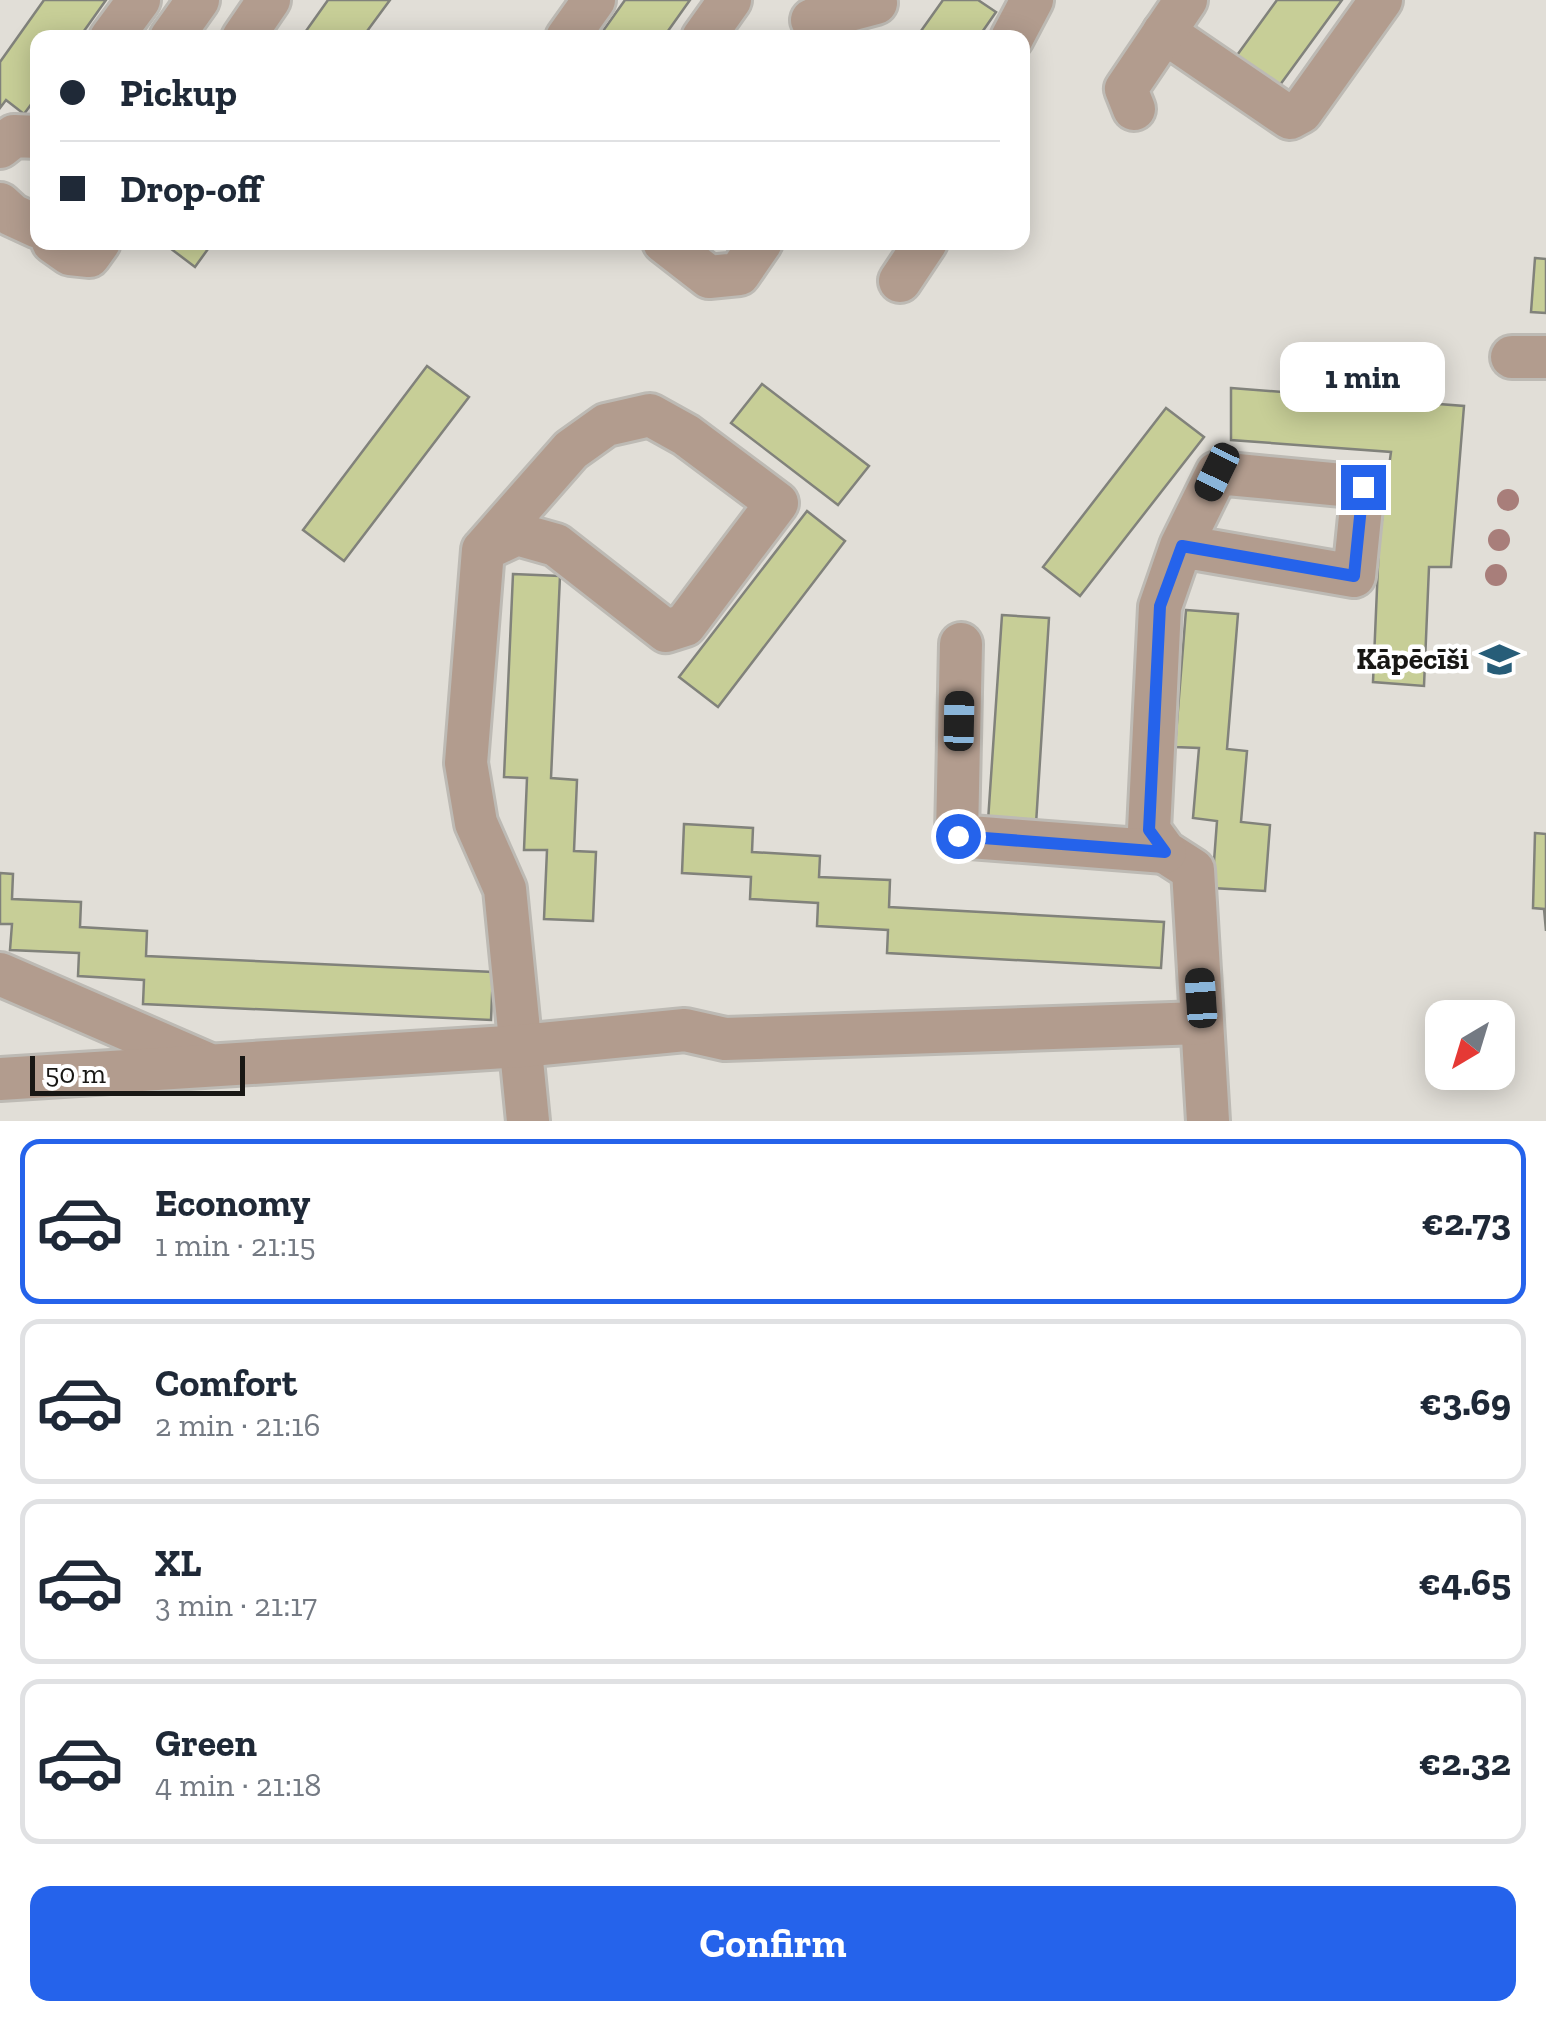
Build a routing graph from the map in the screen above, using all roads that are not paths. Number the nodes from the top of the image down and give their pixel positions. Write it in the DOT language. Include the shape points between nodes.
graph roads {
  1 [pos="139,0"];
  2 [pos="198,0"];
  3 [pos="269,0"];
  4 [pos="594,0"];
  5 [pos="730,0"];
  6 [pos="1032,0"];
  7 [pos="1381,0"];
  8 [pos="879,13"];
  9 [pos="1175,16"];
  10 [pos="809,19"];
  11 [pos="118,30"];
  12 [pos="177,30"];
  13 [pos="248,30"];
  14 [pos="573,30"];
  15 [pos="709,30"];
  16 [pos="1016,30"];
  17 [pos="1134,109"];
  18 [pos="30,137"];
  19 [pos="0,148"];
  20 [pos="0,204"];
  21 [pos="30,225"];
  22 [pos="64,250"];
  23 [pos="94,250"];
  24 [pos="674,250"];
  25 [pos="756,250"];
  26 [pos="921,250"];
  27 [pos="900,281"];
  28 [pos="1182,546"];
  29 [pos="482,550"];
  30 [pos="960,644"];
  31 [pos="1165,852"];
  32 [pos="0,974"];
  33 [pos="1201,1024"];
  34 [pos="521,1046"];
  35 [pos="214,1068"];
  36 [pos="0,1079"];
  37 [pos="528,1121"];
  38 [pos="1208,1121"];
  1 -- 11 [label="lane"];
  2 -- 12 [label="lane"];
  3 -- 13 [label="lane"];
  4 -- 14 [label="lane"];
  5 -- 15 [label="lane"];
  6 -- 16 [label="lane"];
  7 -- 9 [label="lane" via="1301,112 1290,118"];
  8 -- 10 [label="lane"];
  9 -- 17 [label="lane" via="1126,89"];
  18 -- 19 [label="lane" via="14,136"];
  20 -- 21 [label="lane"];
  22 -- 23 [label="lane" via="90,256"];
  24 -- 25 [label="lane" via="709,277 739,274"];
  26 -- 27 [label="lane"];
  28 -- 28 [label="lane" via="1354,576 1363,487 1217,472"];
  28 -- 31 [label="lane" via="1160,606 1149,830"];
  29 -- 29 [label="lane" via="517,534 556,545 666,632 686,625 777,504 650,414 606,425 572,450"];
  29 -- 34 [label="lane" via="466,764 476,823 505,890"];
  30 -- 31 [label="lane" via="958,836"];
  31 -- 33 [label="lane" via="1193,870"];
  32 -- 35 [label="lane"];
  33 -- 34 [label="lane" via="726,1039 685,1030"];
  33 -- 38 [label="lane"];
  34 -- 35 [label="lane"];
  34 -- 37 [label="lane"];
  35 -- 36 [label="lane"];
}
